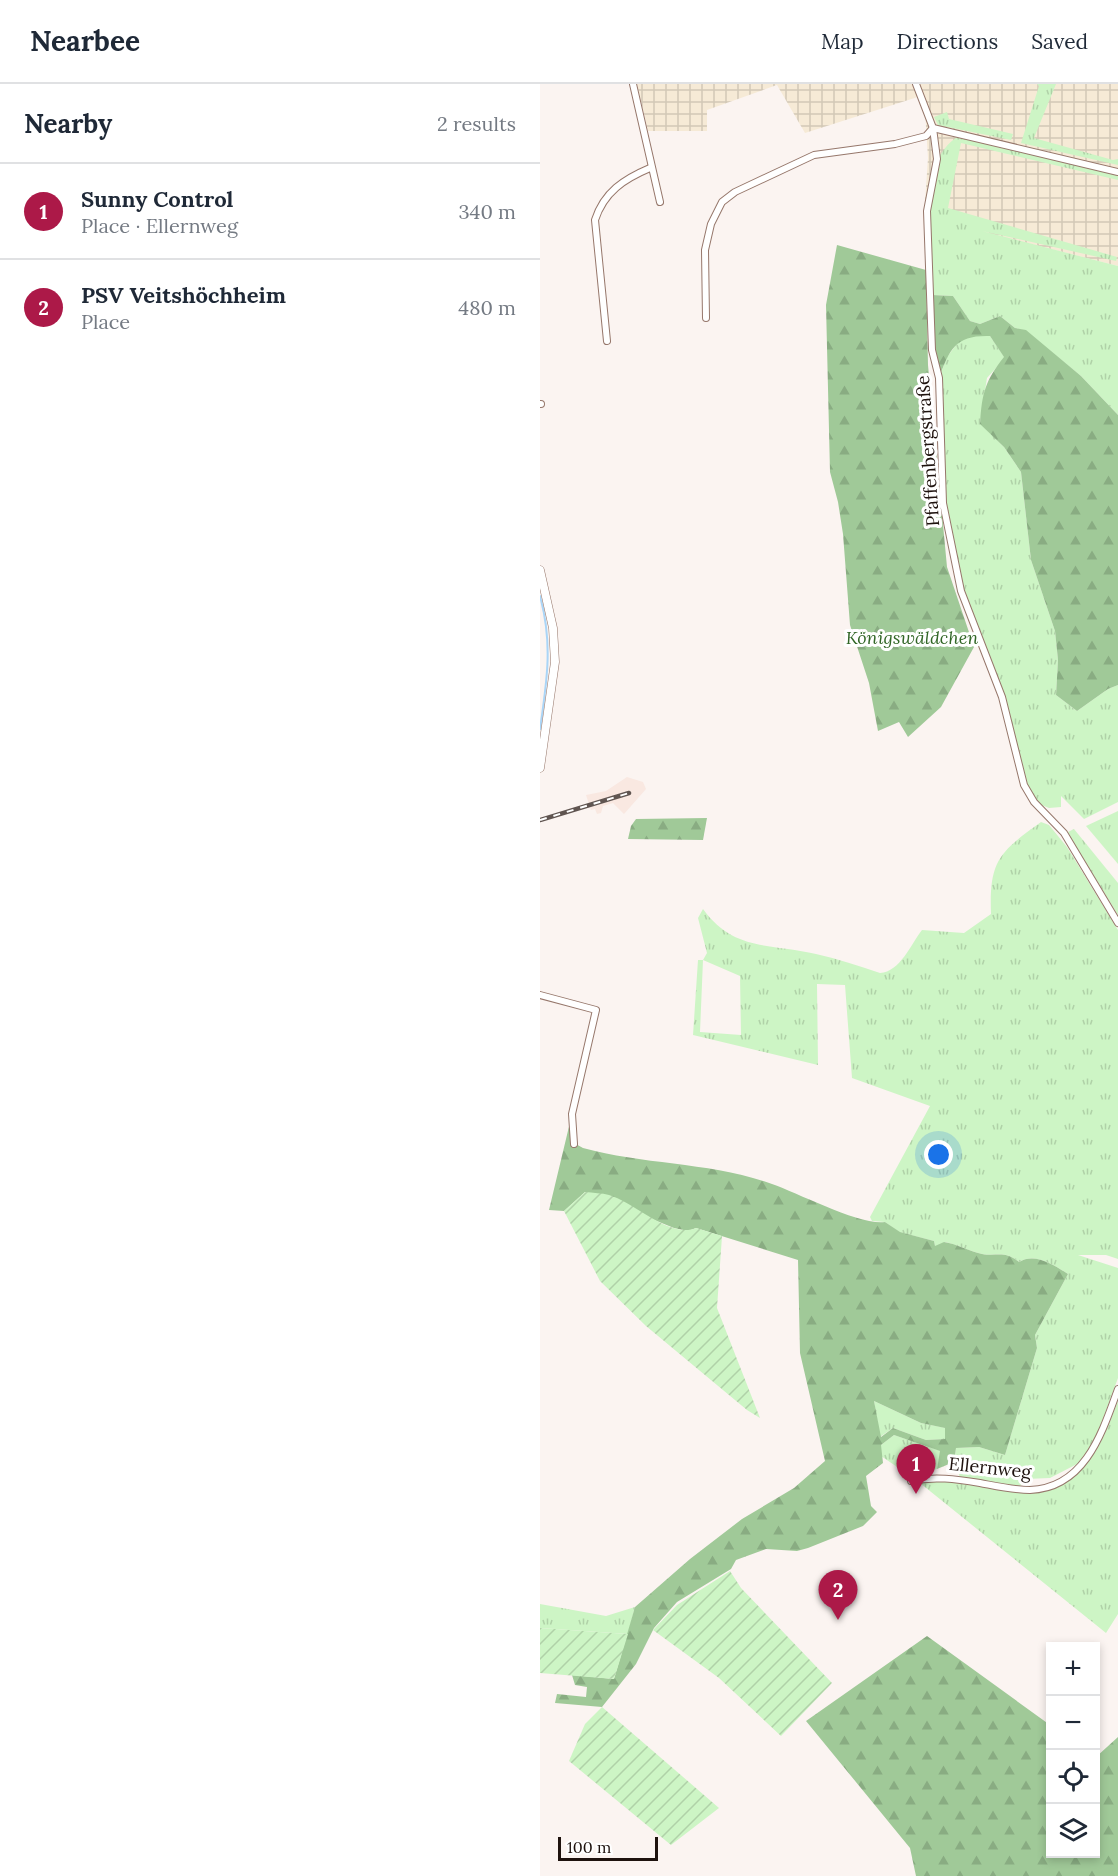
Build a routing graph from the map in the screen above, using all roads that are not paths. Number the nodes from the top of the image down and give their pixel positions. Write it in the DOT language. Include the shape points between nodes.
graph roads {
  1 [pos="633,84"];
  2 [pos="916,84"];
  3 [pos="933,128"];
  4 [pos="650,168"];
  5 [pos="1118,172"];
  6 [pos="660,202"];
  7 [pos="706,318"];
  8 [pos="607,341"];
  9 [pos="540,570"];
  10 [pos="540,768"];
  11 [pos="1118,923"];
  12 [pos="540,995"];
  13 [pos="574,1144"];
  14 [pos="1118,1389"];
  15 [pos="911,1481"];
  1 -- 4 [label="street"];
  2 -- 3 [label="street, Pfaffenbergstraße"];
  3 -- 5 [label="street"];
  3 -- 7 [label="street" via="926,136 895,144 814,154 722,202 711,224 705,250"];
  3 -- 11 [label="street, Pfaffenbergstraße" via="937,159 927,211 932,350 939,378 943,503 961,591 1002,697 1024,784 1034,802 1064,833"];
  4 -- 6 [label="street"];
  4 -- 8 [label="street" via="614,188 600,205 595,220"];
  9 -- 10 [label="street" via="553,628 555,662"];
  12 -- 13 [label="street" via="596,1010 572,1114"];
  14 -- 15 [label="street, Ellernweg" via="1086,1461 1066,1479 1048,1488 1021,1489 928,1477"];
}
